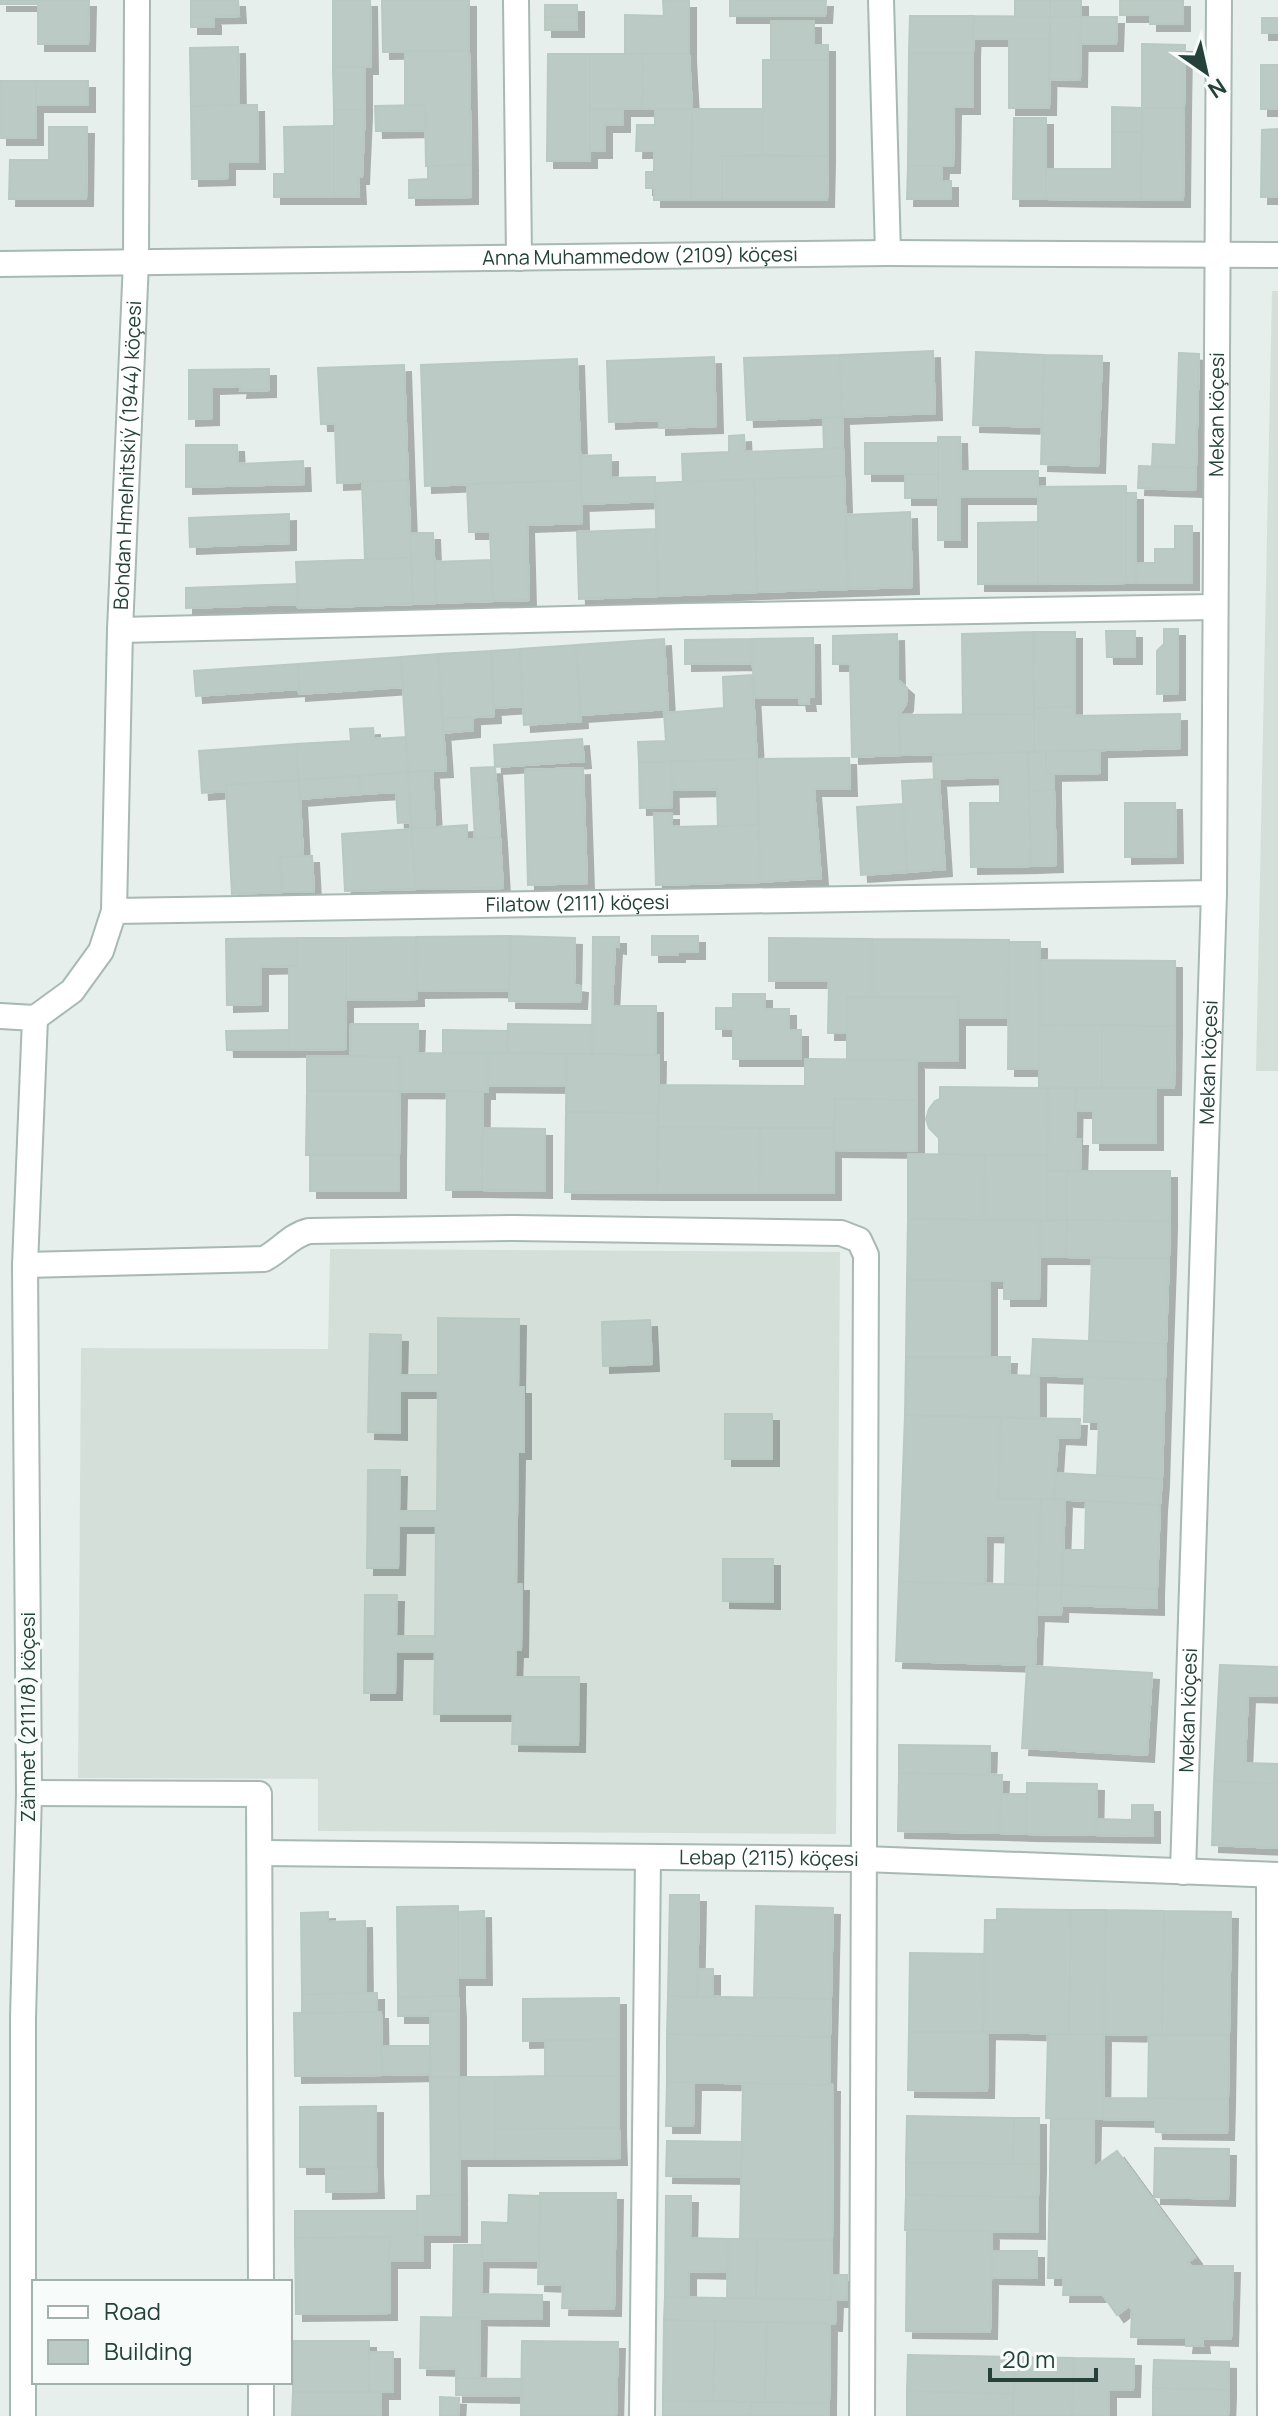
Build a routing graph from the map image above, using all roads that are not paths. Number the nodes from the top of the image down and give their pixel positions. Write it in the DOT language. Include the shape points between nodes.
graph roads {
  1 [pos="137,0"];
  2 [pos="516,0"];
  3 [pos="881,0"];
  4 [pos="1219,0"];
  5 [pos="888,253"];
  6 [pos="1217,255"];
  7 [pos="1278,255"];
  8 [pos="519,258"];
  9 [pos="136,261"];
  10 [pos="0,264"];
  11 [pos="1214,607"];
  12 [pos="120,630"];
  13 [pos="1214,893"];
  14 [pos="114,911"];
  15 [pos="0,1016"];
  16 [pos="35,1018"];
  17 [pos="25,1265"];
  18 [pos="29,1793"];
  19 [pos="261,1853"];
  20 [pos="648,1857"];
  21 [pos="864,1859"];
  22 [pos="1183,1872"];
  23 [pos="1274,1875"];
  24 [pos="11,2018"];
  25 [pos="261,2280"];
  26 [pos="261,2384"];
  27 [pos="23,2416"];
  28 [pos="261,2416"];
  29 [pos="642,2416"];
  30 [pos="862,2416"];
  31 [pos="1270,2416"];
  1 -- 9 [label="street, Bohdan Hmelnitskiý (1944) köçesi"];
  2 -- 8 [label="street"];
  3 -- 5 [label="street"];
  4 -- 6 [label="street, Mekan köçesi"];
  5 -- 6 [label="street, Anna Muhammedow (2109) köçesi"];
  5 -- 8 [label="street, Anna Muhammedow (2109) köçesi"];
  6 -- 7 [label="street, Anna Muhammedow (2109) köçesi"];
  6 -- 11 [label="street, Mekan köçesi"];
  8 -- 9 [label="street, Anna Muhammedow (2109) köçesi"];
  9 -- 10 [label="street, Anna Muhammedow (2109) köçesi"];
  9 -- 12 [label="street, Bohdan Hmelnitskiý (1944) köçesi"];
  11 -- 12 [label="street"];
  11 -- 13 [label="street, Mekan köçesi"];
  12 -- 14 [label="street, Bohdan Hmelnitskiý (1944) köçesi"];
  13 -- 14 [label="street, Filatow (2111) köçesi"];
  13 -- 22 [label="street, Mekan köçesi"];
  14 -- 16 [label="street" via="101,951 72,991"];
  15 -- 16 [label="street"];
  16 -- 17 [label="street, Zähmet (2111/8) köçesi"];
  17 -- 18 [label="street, Zähmet (2111/8) köçesi"];
  17 -- 21 [label="street" via="264,1259 309,1231 841,1233 859,1240 866,1255"];
  18 -- 19 [label="street" via="259,1794"];
  18 -- 24 [label="street, Zähmet (2111/8) köçesi"];
  19 -- 20 [label="street, Lebap (2115) köçesi"];
  19 -- 25 [label="street"];
  20 -- 21 [label="street, Lebap (2115) köçesi"];
  20 -- 29 [label="street"];
  21 -- 22 [label="street, Lebap (2115) köçesi"];
  21 -- 30 [label="street"];
  22 -- 23 [label="street, Lebap (2115) köçesi"];
  23 -- 31 [label="street"];
  24 -- 27 [label="street, Zähmet (2111/8) köçesi"];
  26 -- 28 [label="street"];
}
